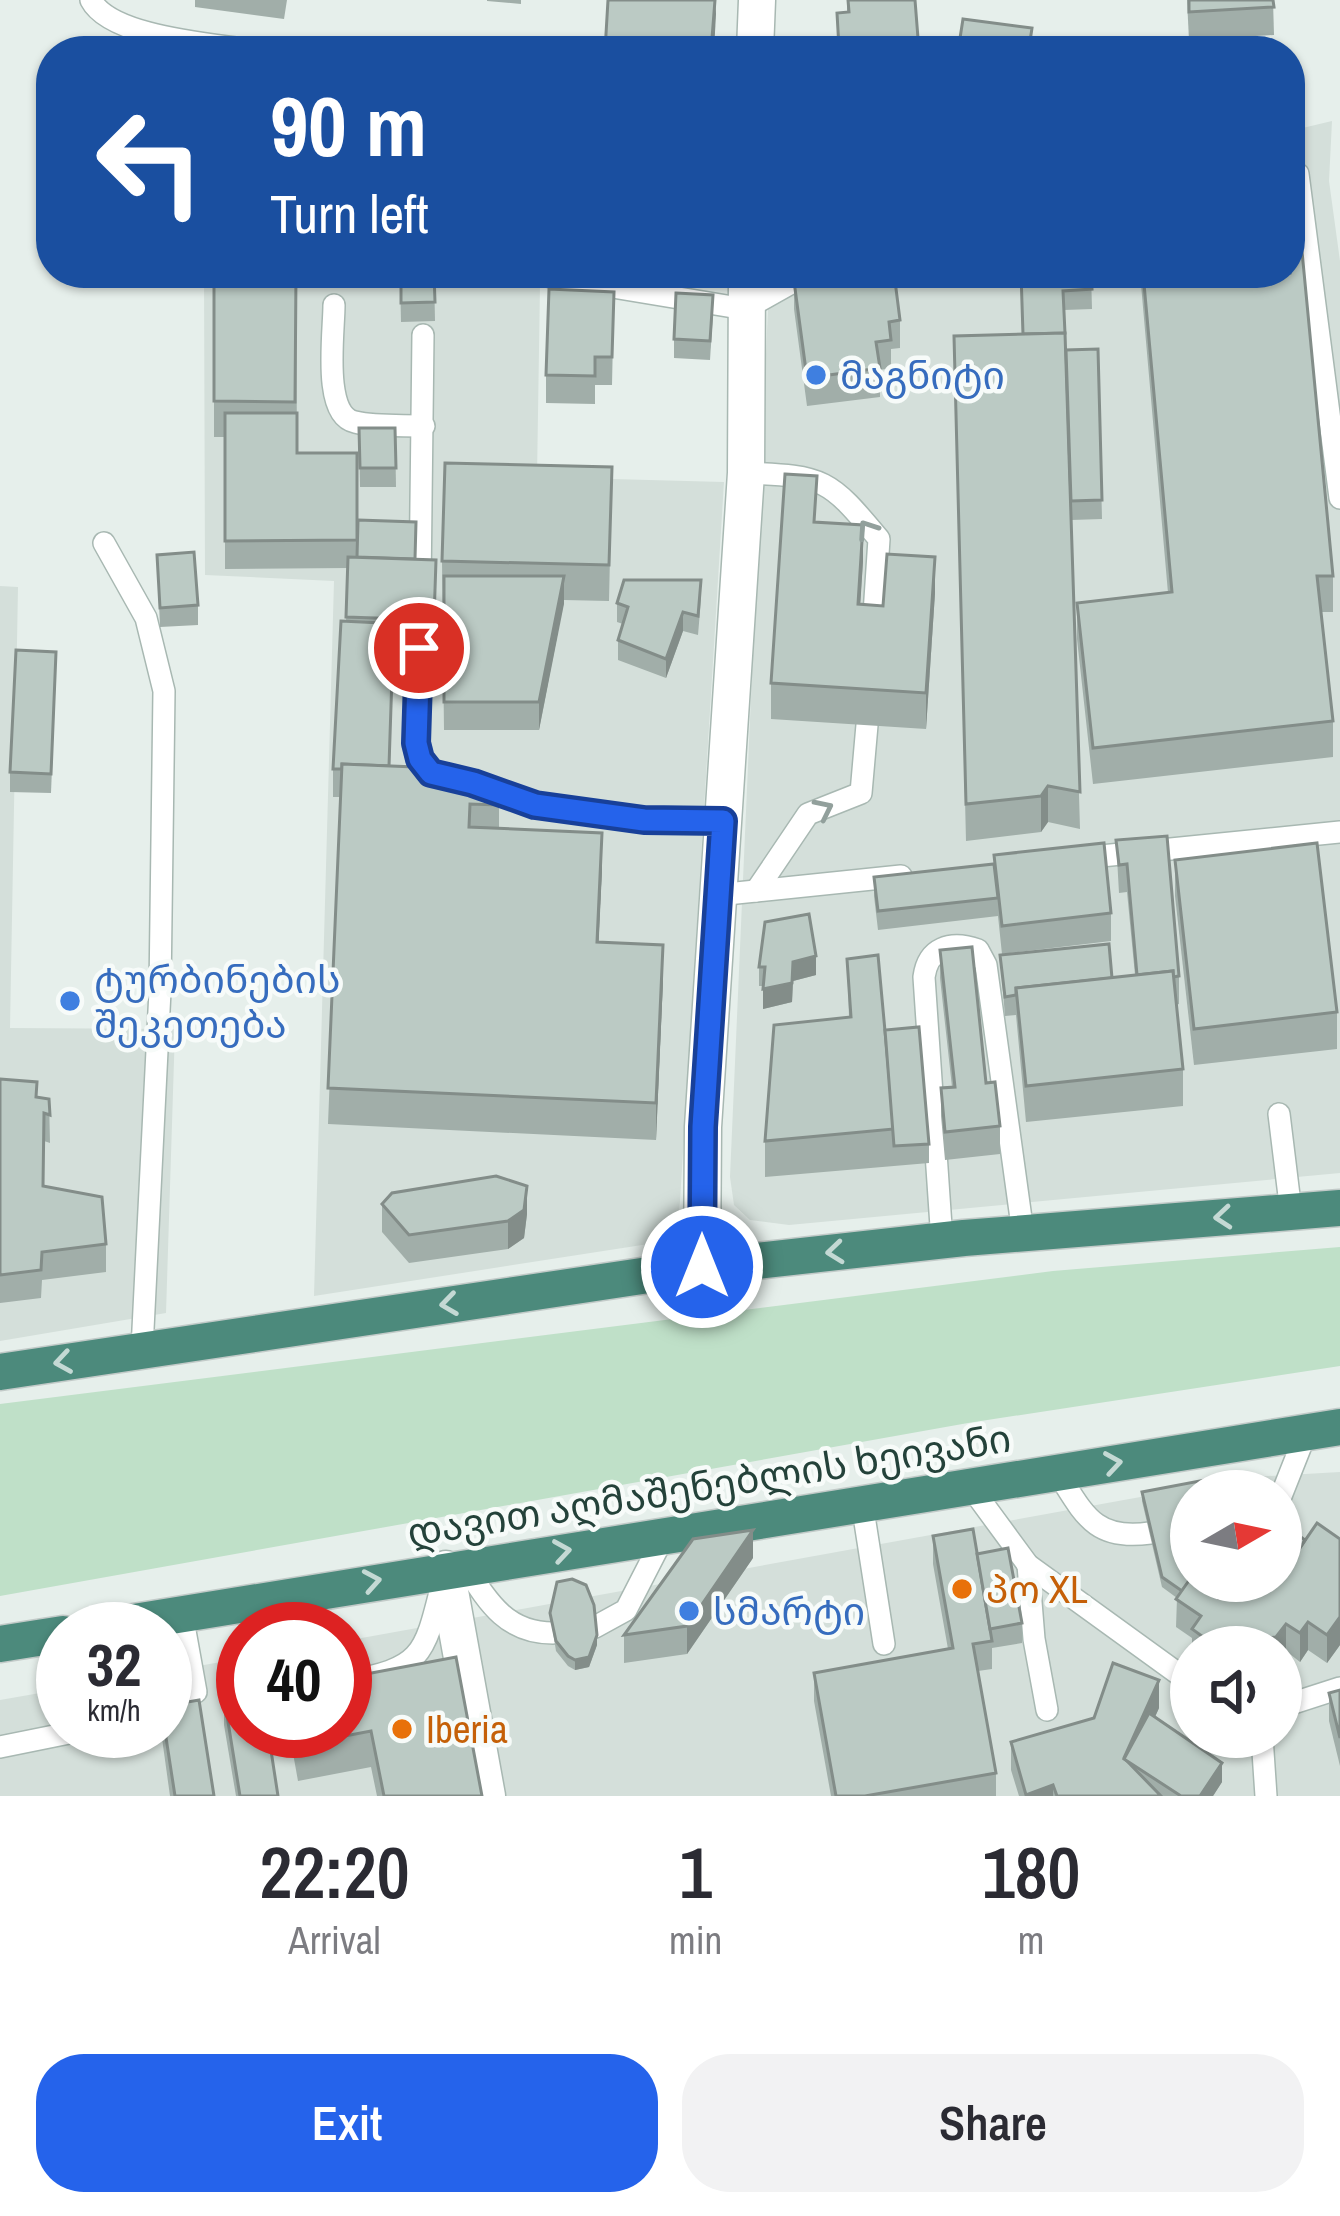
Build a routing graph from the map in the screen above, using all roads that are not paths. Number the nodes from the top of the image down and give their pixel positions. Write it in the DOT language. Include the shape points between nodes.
graph roads {
  1 [pos="92,0"];
  2 [pos="758,0"];
  3 [pos="174,36"];
  4 [pos="756,36"];
  5 [pos="1305,228"];
  6 [pos="710,288"];
  7 [pos="746,291"];
  8 [pos="334,305"];
  9 [pos="423,335"];
  10 [pos="424,426"];
  11 [pos="746,472"];
  12 [pos="1340,498"];
  13 [pos="104,543"];
  14 [pos="420,587"];
  15 [pos="873,641"];
  16 [pos="419,648"];
  17 [pos="867,725"];
  18 [pos="723,821"];
  19 [pos="1340,832"];
  20 [pos="1066,859"];
  21 [pos="930,873"];
  22 [pos="756,891"];
  23 [pos="717,895"];
  24 [pos="1279,1114"];
  25 [pos="1340,1208"];
  26 [pos="1291,1212"];
  27 [pos="1023,1233"];
  28 [pos="943,1240"];
  29 [pos="702,1267"];
  30 [pos="142,1349"];
  31 [pos="0,1372"];
  32 [pos="1323,1430"];
  33 [pos="1298,1470"];
  34 [pos="1057,1472"];
  35 [pos="970,1486"];
  36 [pos="862,1503"];
  37 [pos="1150,1533"];
  38 [pos="664,1534"];
  39 [pos="1028,1565"];
  40 [pos="456,1568"];
  41 [pos="309,1602"];
  42 [pos="595,1627"];
  43 [pos="553,1633"];
  44 [pos="36,1638"];
  45 [pos="0,1644"];
  46 [pos="884,1644"];
  47 [pos="1170,1668"];
  48 [pos="192,1670"];
  49 [pos="372,1675"];
  50 [pos="1340,1688"];
  51 [pos="196,1692"];
  52 [pos="1302,1700"];
  53 [pos="1047,1710"];
  54 [pos="36,1740"];
  55 [pos="0,1748"];
  56 [pos="1263,1758"];
  57 [pos="487,1796"];
  58 [pos="1266,1796"];
  1 -- 3 [label="lane" via="98,13 124,27"];
  2 -- 4 [label="street"];
  5 -- 12 [label="lane"];
  6 -- 7 [label="lane"];
  7 -- 11 [label="street"];
  8 -- 10 [label="lane" via="333,401 340,416"];
  9 -- 10 [label="lane"];
  10 -- 14 [label="lane"];
  15 -- 11 [label="lane, one-way" via="879,539 841,493 803,475"];
  11 -- 18 [label="street"];
  13 -- 30 [label="lane" via="146,618 164,691 160,991"];
  16 -- 18 [label="lane" via="416,743 431,773 535,805"];
  22 -- 17 [label="lane, one-way" via="808,814 861,793"];
  18 -- 23 [label="street"];
  19 -- 20 [label="lane"];
  21 -- 22 [label="lane"];
  22 -- 23 [label="lane"];
  23 -- 29 [label="street"];
  24 -- 26 [label="lane"];
  25 -- 26 [label="highway"];
  26 -- 27 [label="highway, one-way"];
  27 -- 28 [label="highway"];
  27 -- 28 [label="lane" via="986,965 966,946 934,951 924,977"];
  28 -- 29 [label="highway, one-way"];
  29 -- 30 [label="highway, one-way"];
  30 -- 31 [label="highway, one-way"];
  32 -- 33 [label="lane"];
  34 -- 32 [label="highway, დავით აღმაშენებლის ხეივანი, one-way"];
  34 -- 35 [label="highway, დავით აღმაშენებლის ხეივანი"];
  34 -- 37 [label="lane" via="1089,1523 1123,1537"];
  35 -- 36 [label="highway, დავით აღმაშენებლის ხეივანი"];
  35 -- 39 [label="lane"];
  36 -- 38 [label="highway, დავით აღმაშენებლის ხეივანი"];
  36 -- 46 [label="lane"];
  40 -- 38 [label="highway, დავით აღმაშენებლის ხეივანი, one-way"];
  38 -- 42 [label="lane" via="626,1610"];
  39 -- 47 [label="lane"];
  39 -- 53 [label="lane"];
  41 -- 40 [label="highway, დავით აღმაშენებლის ხეივანი, one-way"];
  40 -- 43 [label="lane" via="520,1630"];
  40 -- 49 [label="lane" via="424,1646 407,1667"];
  40 -- 57 [label="street"];
  44 -- 45 [label="highway"];
  48 -- 51 [label="lane"];
  50 -- 52 [label="lane"];
  54 -- 55 [label="lane"];
  56 -- 58 [label="lane"];
}
